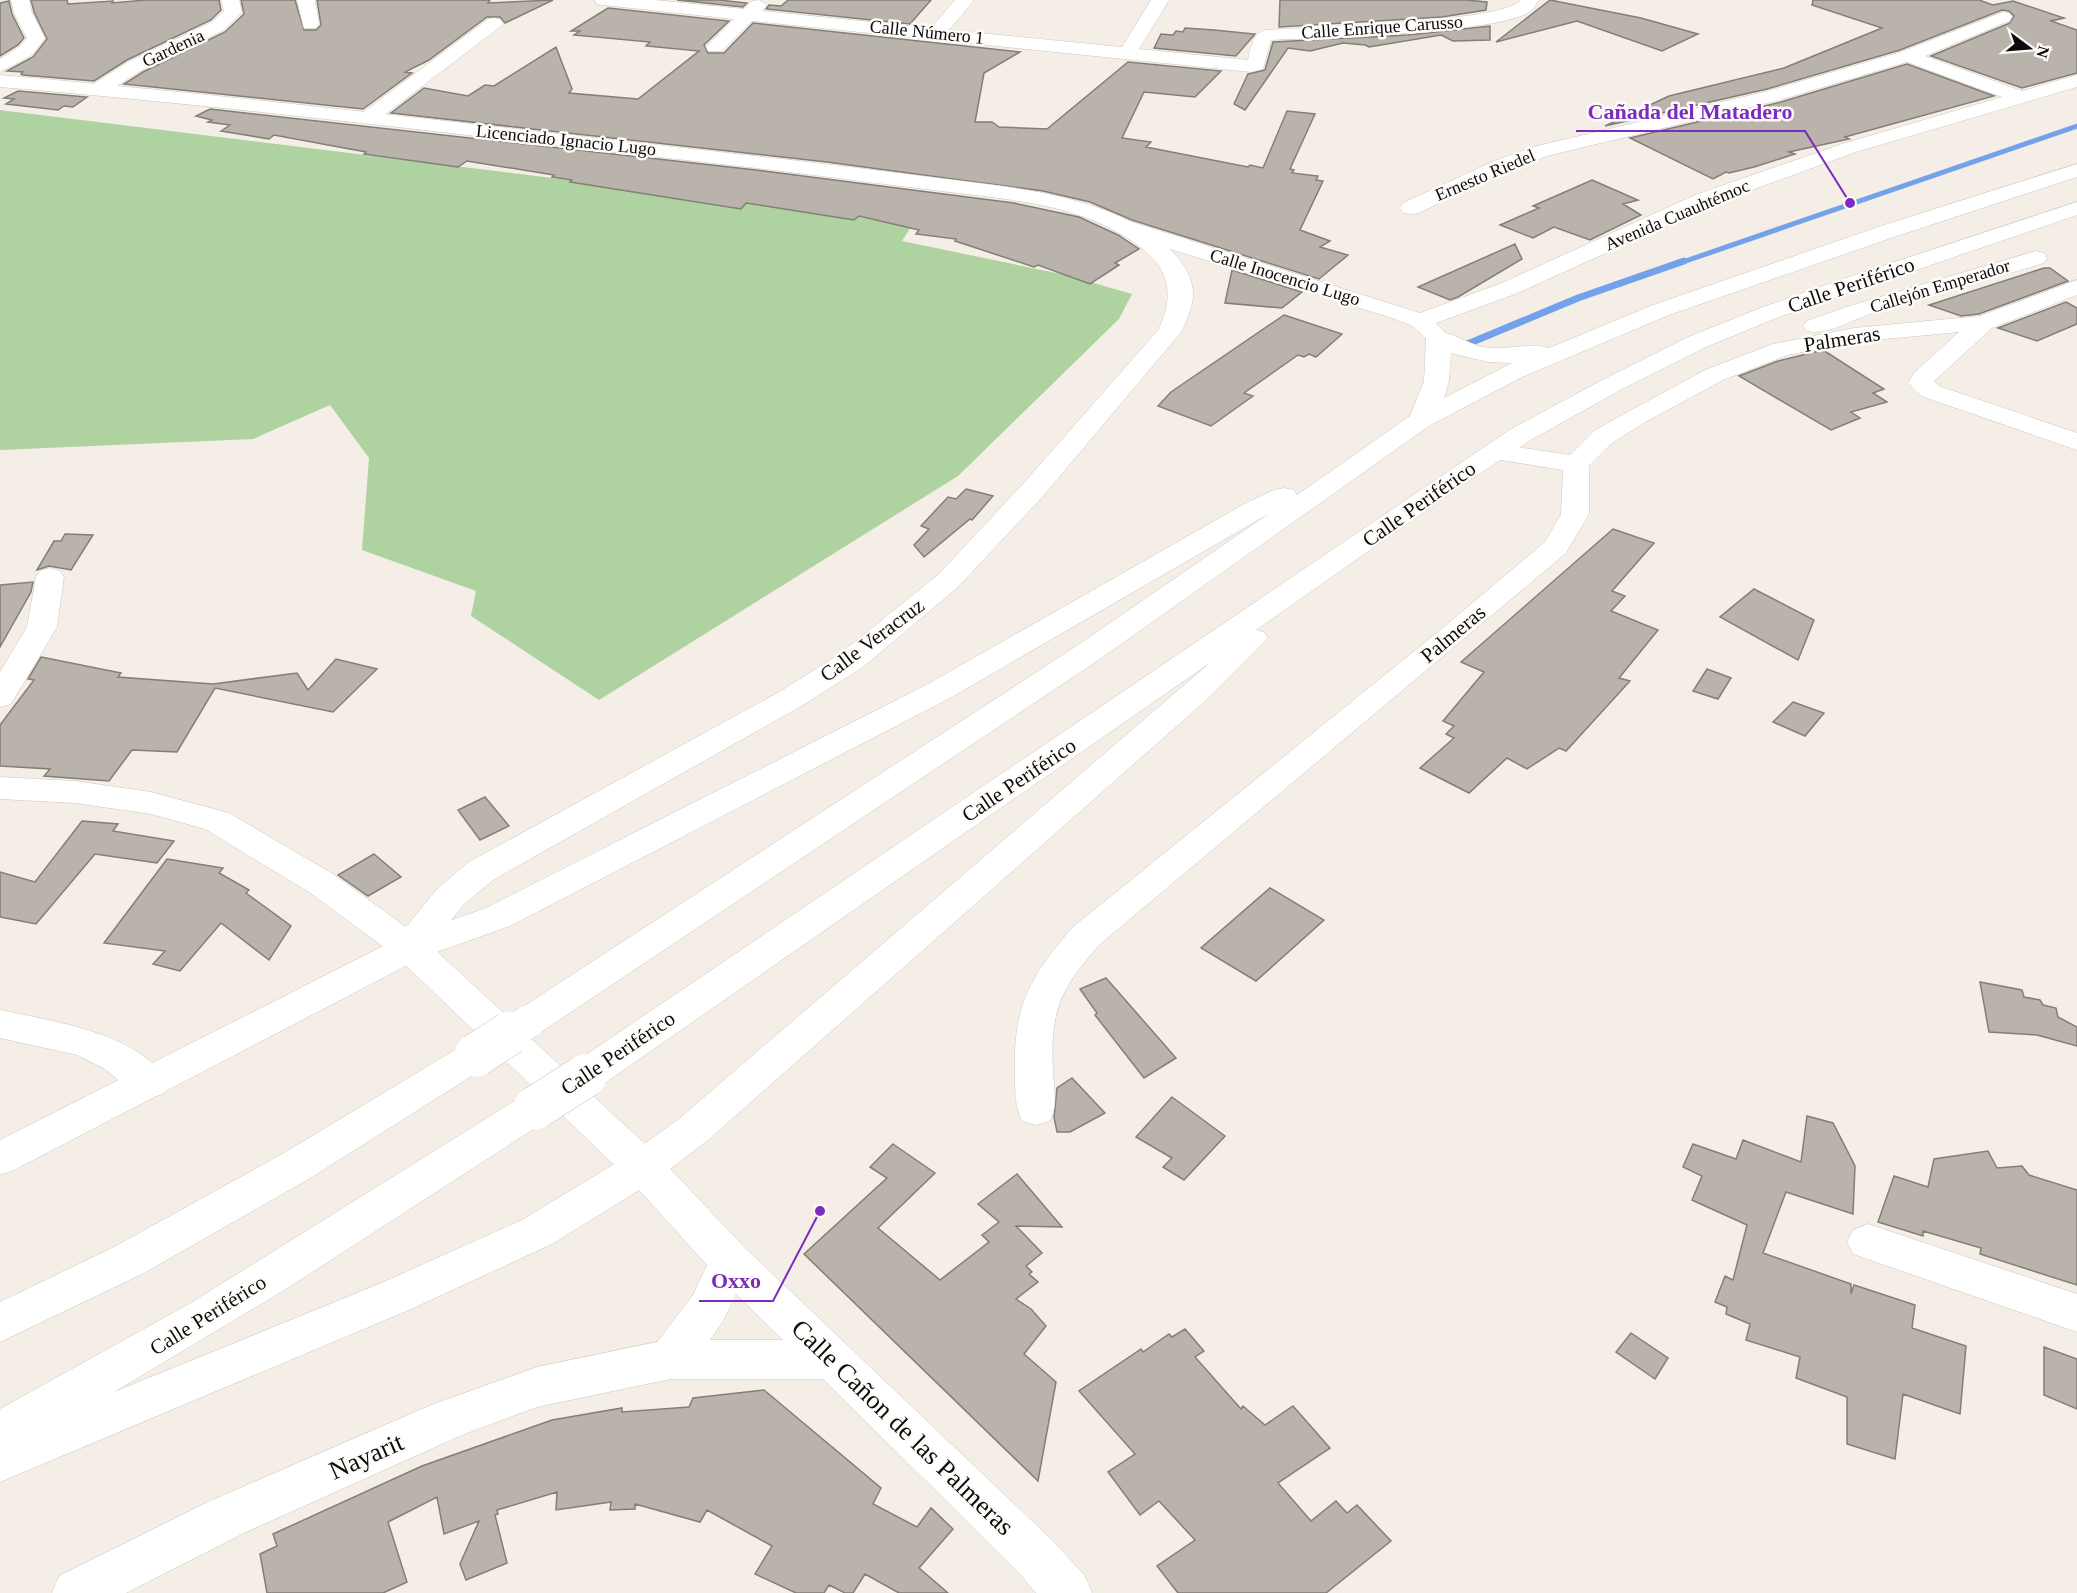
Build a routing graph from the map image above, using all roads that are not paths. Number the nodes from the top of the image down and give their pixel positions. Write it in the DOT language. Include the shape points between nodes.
graph roads {
  1 [pos="20,0"];
  2 [pos="230,0"];
  3 [pos="306,0"];
  4 [pos="603,0"];
  5 [pos="764,0"];
  6 [pos="965,0"];
  7 [pos="1160,0"];
  8 [pos="1530,0"];
  9 [pos="747,15"];
  10 [pos="2003,17"];
  11 [pos="494,23"];
  12 [pos="310,24"];
  13 [pos="936,33"];
  14 [pos="715,47"];
  15 [pos="1127,54"];
  16 [pos="1908,56"];
  17 [pos="0,66"];
  18 [pos="1251,66"];
  19 [pos="0,81"];
  20 [pos="2077,81"];
  21 [pos="99,89"];
  22 [pos="2021,98"];
  23 [pos="368,118"];
  24 [pos="2077,170"];
  25 [pos="1411,208"];
  26 [pos="2077,208"];
  27 [pos="1127,228"];
  28 [pos="2036,258"];
  29 [pos="2077,287"];
  30 [pos="1984,323"];
  31 [pos="1429,329"];
  32 [pos="1569,347"];
  33 [pos="1782,349"];
  34 [pos="1420,421"];
  35 [pos="2077,442"];
  36 [pos="1497,452"];
  37 [pos="1576,464"];
  38 [pos="1340,478"];
  39 [pos="1331,565"];
  40 [pos="50,578"];
  41 [pos="0,697"];
  42 [pos="0,788"];
  43 [pos="410,948"];
  44 [pos="0,1024"];
  45 [pos="149,1083"];
  46 [pos="1036,1110"];
  47 [pos="0,1159"];
  48 [pos="643,1167"];
  49 [pos="1868,1242"];
  50 [pos="730,1261"];
  51 [pos="2077,1313"];
  52 [pos="0,1323"];
  53 [pos="671,1359"];
  54 [pos="834,1360"];
  55 [pos="0,1432"];
  56 [pos="0,1461"];
  57 [pos="76,1593"];
  58 [pos="1068,1593"];
  1 -- 17 [label="main road" via="36,39 27,50"];
  2 -- 21 [label="main road, Gardenia" via="233,12 218,26 135,66"];
  3 -- 12 [label="main road"];
  4 -- 9 [label="main road, Calle Número 1"];
  5 -- 9 [label="main road"];
  6 -- 13 [label="main road"];
  7 -- 15 [label="main road"];
  8 -- 18 [label="main road, Calle Enrique Carusso" via="1524,8 1481,20 1266,35 1256,65"];
  9 -- 13 [label="main road, Calle Número 1"];
  9 -- 14 [label="main road"];
  10 -- 16 [label="main road, Ernesto Riedel"];
  11 -- 23 [label="main road"];
  13 -- 15 [label="main road, Calle Número 1"];
  15 -- 18 [label="main road, Calle Número 1"];
  16 -- 22 [label="main road"];
  16 -- 25 [label="main road, Ernesto Riedel" via="1773,96 1544,150 1502,165"];
  19 -- 21 [label="main road, Licenciado Ignacio Lugo"];
  20 -- 22 [label="main road, Avenida Cuauhtémoc"];
  21 -- 23 [label="main road, Licenciado Ignacio Lugo"];
  22 -- 31 [label="main road, Avenida Cuauhtémoc" via="1849,148 1703,200"];
  23 -- 27 [label="main road, Licenciado Ignacio Lugo" via="996,191 1057,202"];
  24 -- 32 [label="main road, Calle Periférico" via="1660,310"];
  26 -- 36 [label="main road, Calle Periférico" via="1815,297 1697,342 1520,435"];
  27 -- 31 [label="main road, Calle Inocencio Lugo"];
  27 -- 43 [label="main road, Calle Veracruz" via="1159,251 1182,285 1182,300 1170,332 948,581 852,660 792,698 467,881 442,904"];
  28 -- 33 [label="main road, Callejón Emperador" via="1854,312 1806,330"];
  29 -- 30 [label="main road, Palmeras"];
  30 -- 33 [label="main road, Palmeras" via="1854,335"];
  30 -- 35 [label="main road, Palmeras" via="1921,383 1930,390"];
  31 -- 32 [label="main road, Calle Inocencio Lugo" via="1462,350 1500,356 1518,357"];
  31 -- 34 [label="main road" via="1439,369 1430,404"];
  32 -- 34 [label="main road, Calle Periférico"];
  33 -- 37 [label="main road, Palmeras" via="1714,375 1633,419 1603,437"];
  34 -- 38 [label="main road, Calle Periférico"];
  36 -- 37 [label="main road"];
  36 -- 39 [label="main road, Calle Periférico"];
  37 -- 46 [label="main road, Palmeras" via="1575,514 1556,547 1086,936 1054,974 1040,1002 1032,1039"];
  38 -- 43 [label="main road" via="1256,509 939,691 508,912"];
  38 -- 52 [label="main road, Calle Periférico, bridge" via="1086,654 476,1055 288,1171 129,1260"];
  39 -- 48 [label="main road" via="1202,687 694,1129"];
  39 -- 55 [label="main road, Calle Periférico, bridge" via="585,1076 150,1351"];
  40 -- 41 [label="main road" via="42,627"];
  42 -- 43 [label="main road, Calle Cañon de las Palmeras" via="75,792 151,803 217,821 321,883"];
  43 -- 45 [label="main road"];
  43 -- 48 [label="main road, Calle Cañon de las Palmeras"];
  44 -- 45 [label="main road" via="86,1043 118,1059"];
  45 -- 47 [label="main road"];
  48 -- 50 [label="main road, Calle Cañon de las Palmeras"];
  48 -- 56 [label="main road" via="537,1232 496,1251"];
  49 -- 51 [label="main road"];
  50 -- 53 [label="main road" via="708,1308"];
  50 -- 54 [label="main road, Calle Cañon de las Palmeras"];
  53 -- 54 [label="main road, Nayarit"];
  53 -- 57 [label="main road, Nayarit" via="537,1387 447,1420 227,1517"];
  54 -- 58 [label="main road, Calle Cañon de las Palmeras"];
}
